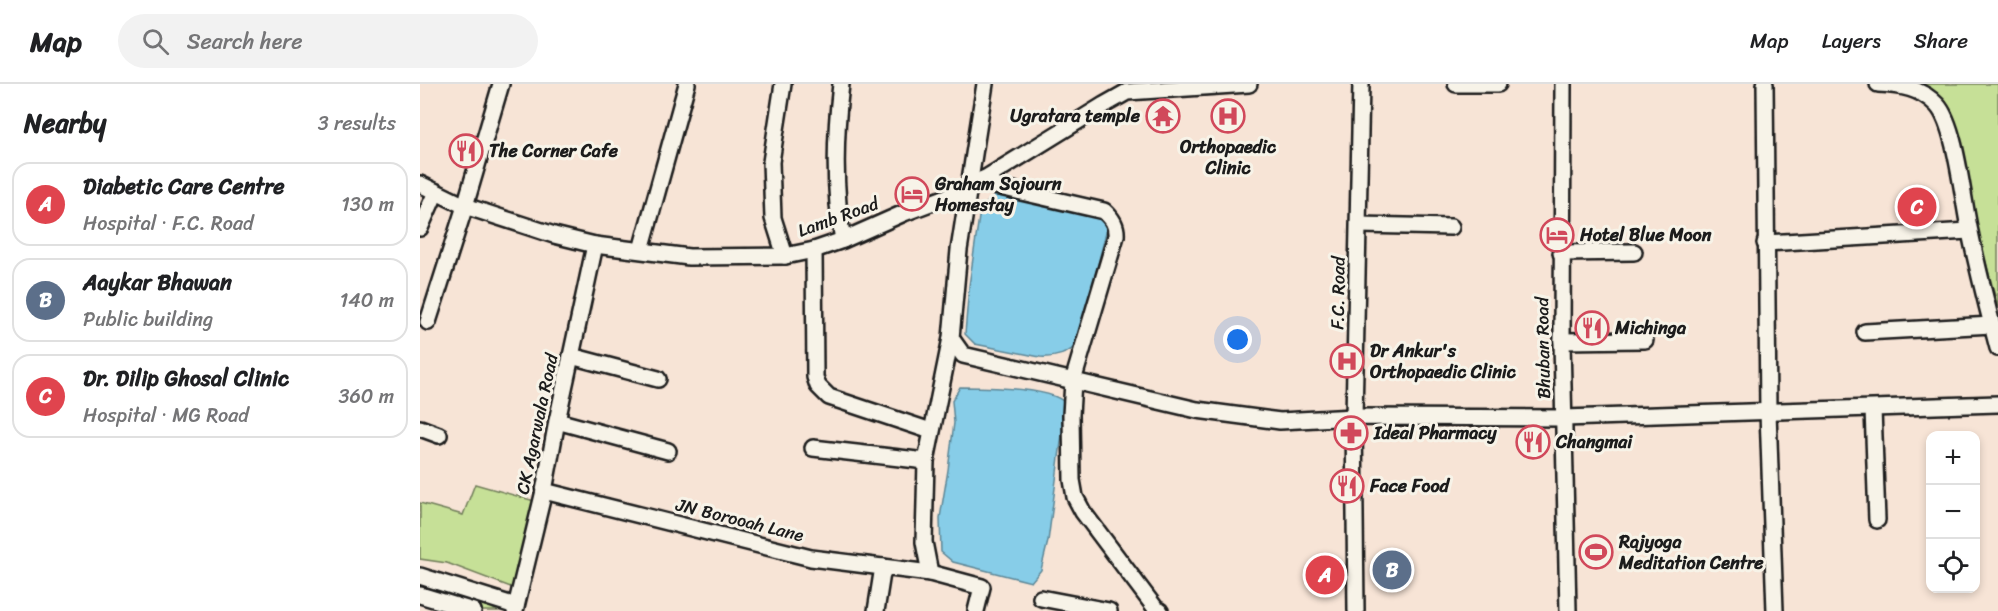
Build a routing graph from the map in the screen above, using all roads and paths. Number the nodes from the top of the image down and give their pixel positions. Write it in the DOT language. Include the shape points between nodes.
graph roads {
  1 [pos="501,84"];
  2 [pos="687,84"];
  3 [pos="783,84"];
  4 [pos="841,84"];
  5 [pos="986,84"];
  6 [pos="1249,84"];
  7 [pos="1361,84"];
  8 [pos="1456,84"];
  9 [pos="1498,84"];
  10 [pos="1563,84"];
  11 [pos="1764,84"];
  12 [pos="1878,84"];
  13 [pos="983,179"];
  14 [pos="420,184"];
  15 [pos="968,189"];
  16 [pos="436,192"];
  17 [pos="465,206"];
  18 [pos="1359,225"];
  19 [pos="1451,227"];
  20 [pos="420,228"];
  21 [pos="1970,231"];
  22 [pos="843,240"];
  23 [pos="1765,243"];
  24 [pos="595,245"];
  25 [pos="640,250"];
  26 [pos="814,250"];
  27 [pos="1634,252"];
  28 [pos="1561,253"];
  29 [pos="785,256"];
  30 [pos="428,322"];
  31 [pos="1992,326"];
  32 [pos="1865,332"];
  33 [pos="951,338"];
  34 [pos="1645,340"];
  35 [pos="1562,341"];
  36 [pos="1998,348"];
  37 [pos="963,355"];
  38 [pos="571,356"];
  39 [pos="945,368"];
  40 [pos="658,379"];
  41 [pos="1073,381"];
  42 [pos="1998,404"];
  43 [pos="1874,409"];
  44 [pos="1768,412"];
  45 [pos="1354,417"];
  46 [pos="1564,418"];
  47 [pos="557,422"];
  48 [pos="420,428"];
  49 [pos="931,431"];
  50 [pos="439,435"];
  51 [pos="813,448"];
  52 [pos="668,451"];
  53 [pos="926,461"];
  54 [pos="544,491"];
  55 [pos="1877,520"];
  56 [pos="882,567"];
  57 [pos="930,573"];
  58 [pos="420,576"];
  59 [pos="420,595"];
  60 [pos="1041,598"];
  61 [pos="1070,607"];
  62 [pos="515,609"];
  63 [pos="1155,610"];
  64 [pos="473,611"];
  65 [pos="876,611"];
  66 [pos="976,611"];
  67 [pos="1109,611"];
  68 [pos="1356,611"];
  69 [pos="1568,611"];
  70 [pos="1775,611"];
  1 -- 17 [label="street"];
  2 -- 25 [label="street"];
  3 -- 29 [label="street" via="771,162 773,218"];
  4 -- 22 [label="street" via="835,138 837,210"];
  5 -- 15 [label="street"];
  6 -- 13 [label="street, Lamb Road" via="1127,92"];
  7 -- 18 [label="street, F.C. Road"];
  8 -- 9 [label="street"];
  10 -- 28 [label="street, Bhuban Road"];
  11 -- 23 [label="street"];
  12 -- 21 [label="street" via="1915,89 1945,116"];
  13 -- 15 [label="street, Lamb Road"];
  13 -- 41 [label="street" via="991,186 1104,211 1116,228"];
  14 -- 16 [label="street, Lamb Road"];
  15 -- 22 [label="street, Lamb Road"];
  15 -- 33 [label="street"];
  16 -- 17 [label="street, Lamb Road"];
  16 -- 20 [label="street"];
  17 -- 24 [label="street, Lamb Road"];
  17 -- 30 [label="street"];
  18 -- 19 [label="street"];
  18 -- 45 [label="street, F.C. Road"];
  21 -- 23 [label="street"];
  21 -- 31 [label="street"];
  22 -- 26 [label="street, Lamb Road"];
  23 -- 44 [label="street"];
  24 -- 25 [label="street, Lamb Road"];
  24 -- 38 [label="street, CK Agarwala Road"];
  25 -- 29 [label="street, Lamb Road" via="689,257"];
  26 -- 29 [label="street, Lamb Road"];
  26 -- 49 [label="street" via="818,386 829,397"];
  27 -- 28 [label="street"];
  28 -- 35 [label="street, Bhuban Road"];
  31 -- 32 [label="street"];
  31 -- 36 [label="street"];
  33 -- 37 [label="street"];
  33 -- 39 [label="street"];
  34 -- 35 [label="street"];
  35 -- 46 [label="street, Bhuban Road"];
  37 -- 39 [label="street"];
  37 -- 41 [label="street"];
  38 -- 40 [label="street"];
  38 -- 47 [label="street, CK Agarwala Road"];
  39 -- 49 [label="street"];
  41 -- 45 [label="street" via="1206,411 1280,421"];
  41 -- 63 [label="street" via="1075,497"];
  42 -- 43 [label="street"];
  43 -- 44 [label="street"];
  43 -- 55 [label="street"];
  44 -- 46 [label="street"];
  44 -- 70 [label="street"];
  45 -- 46 [label="street"];
  45 -- 68 [label="street, F.C. Road"];
  46 -- 69 [label="street, Bhuban Road"];
  47 -- 52 [label="street"];
  47 -- 54 [label="street, CK Agarwala Road"];
  48 -- 50 [label="street"];
  49 -- 53 [label="street"];
  51 -- 53 [label="street"];
  53 -- 57 [label="street" via="924,542"];
  54 -- 56 [label="street, JN Borooah Lane" via="811,558"];
  54 -- 62 [label="street, CK Agarwala Road"];
  56 -- 57 [label="street, JN Borooah Lane"];
  56 -- 65 [label="street"];
  57 -- 66 [label="street, JN Borooah Lane" via="982,587"];
  58 -- 62 [label="street"];
  59 -- 64 [label="street"];
  60 -- 61 [label="street"];
  61 -- 67 [label="street"];
}
